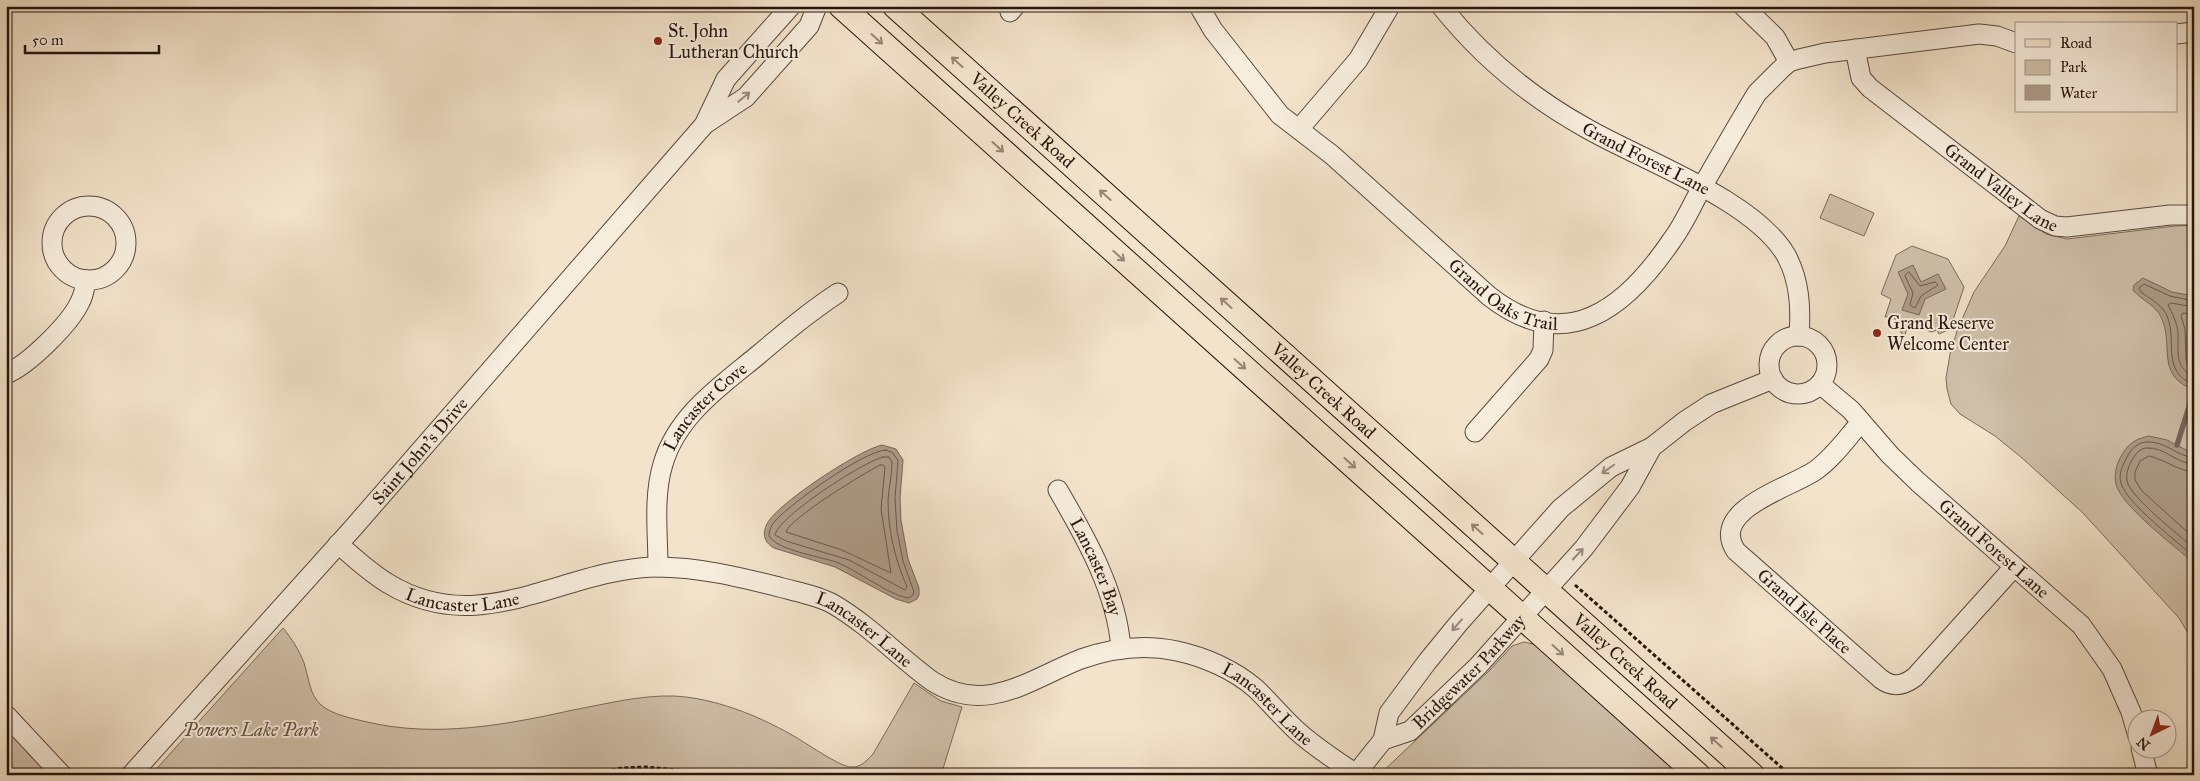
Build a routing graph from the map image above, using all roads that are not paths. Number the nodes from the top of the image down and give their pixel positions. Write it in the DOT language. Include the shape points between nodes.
graph roads {
  1 [pos="791,6"];
  2 [pos="817,6"];
  3 [pos="840,6"];
  4 [pos="895,6"];
  5 [pos="1198,6"];
  6 [pos="1390,6"];
  7 [pos="1441,6"];
  8 [pos="1743,6"];
  9 [pos="2194,32"];
  10 [pos="2178,34"];
  11 [pos="2015,43"];
  12 [pos="1855,49"];
  13 [pos="1789,62"];
  14 [pos="704,125"];
  15 [pos="1299,129"];
  16 [pos="1702,188"];
  17 [pos="2194,215"];
  18 [pos="86,280"];
  19 [pos="838,293"];
  20 [pos="1544,321"];
  21 [pos="1799,336"];
  22 [pos="6,374"];
  23 [pos="1773,379"];
  24 [pos="1820,384"];
  25 [pos="1861,422"];
  26 [pos="1475,432"];
  27 [pos="1652,447"];
  28 [pos="1058,490"];
  29 [pos="338,544"];
  30 [pos="1514,561"];
  31 [pos="658,567"];
  32 [pos="2014,567"];
  33 [pos="1554,582"];
  34 [pos="1490,588"];
  35 [pos="1522,618"];
  36 [pos="1121,649"];
  37 [pos="2129,708"];
  38 [pos="6,715"];
  39 [pos="1383,740"];
  40 [pos="2144,758"];
  41 [pos="62,775"];
  42 [pos="131,775"];
  43 [pos="1355,775"];
  44 [pos="1698,775"];
  45 [pos="1752,775"];
  46 [pos="2148,775"];
  1 -- 14 [label="street, Saint John's Drive" via="726,79"];
  14 -- 2 [label="street, Saint John's Drive, one-way" via="746,97 809,26"];
  3 -- 34 [label="main road, Valley Creek Road, one-way"];
  30 -- 4 [label="main road, Valley Creek Road, one-way"];
  5 -- 15 [label="street, Grand Oaks Trail" via="1212,30 1273,108"];
  6 -- 15 [label="street" via="1358,60"];
  7 -- 16 [label="street, Grand Forest Lane" via="1479,48 1527,90 1586,128"];
  8 -- 13 [label="street" via="1776,37"];
  9 -- 10 [label="street"];
  11 -- 12 [label="street" via="1979,34"];
  12 -- 13 [label="street"];
  12 -- 17 [label="street, Grand Valley Lane" via="1862,78 1870,88 2040,219 2067,227"];
  13 -- 16 [label="street, Grand Oaks Trail" via="1757,93"];
  14 -- 29 [label="street, Saint John's Drive"];
  15 -- 20 [label="street, Grand Oaks Trail" via="1504,308 1524,318"];
  16 -- 20 [label="street, Grand Oaks Trail" via="1654,266 1617,303 1584,320 1566,323"];
  16 -- 21 [label="street, Grand Forest Lane" via="1744,212 1778,244 1789,262 1799,292"];
  18 -- 22 [label="street" via="81,301 70,317 30,360"];
  19 -- 31 [label="street, Lancaster Cove" via="709,396 677,433 666,455 659,483"];
  20 -- 26 [label="street" via="1543,350 1539,359"];
  21 -- 23 [label="street" via="1780,343 1774,350 1770,360"];
  21 -- 24 [label="street" via="1809,338 1824,351 1827,371"];
  23 -- 24 [label="street" via="1794,394 1811,392"];
  23 -- 27 [label="street" via="1711,404"];
  24 -- 25 [label="street, Grand Forest Lane"];
  25 -- 32 [label="street, Grand Forest Lane" via="1918,482"];
  25 -- 32 [label="street, Grand Isle Place" via="1821,466 1767,494 1743,512 1732,525 1730,533 1736,551 1881,680 1898,686 1915,677"];
  27 -- 30 [label="street, Bridgewater Parkway, one-way" via="1611,467 1593,481 1561,508"];
  33 -- 27 [label="street, Bridgewater Parkway, one-way" via="1630,487"];
  28 -- 36 [label="street, Lancaster Bay" via="1099,567 1114,611"];
  29 -- 31 [label="street, Lancaster Lane" via="370,572 396,588 428,601 455,606 503,603 604,573"];
  29 -- 42 [label="street, Saint John's Drive"];
  30 -- 33 [label="main road, Valley Creek Road"];
  30 -- 34 [label="street, Bridgewater Parkway"];
  31 -- 36 [label="street, Lancaster Lane" via="729,575 828,601 932,681 964,694 1000,694 1082,659"];
  32 -- 37 [label="street, Grand Forest Lane" via="2075,620 2098,647 2124,692"];
  33 -- 35 [label="street, Bridgewater Parkway"];
  45 -- 33 [label="main road, Valley Creek Road, one-way"];
  34 -- 35 [label="main road, Valley Creek Road"];
  34 -- 39 [label="street, Bridgewater Parkway, one-way" via="1444,640 1390,713"];
  35 -- 39 [label="street, Bridgewater Parkway" via="1474,671 1410,731"];
  35 -- 44 [label="main road, Valley Creek Road, one-way"];
  36 -- 43 [label="street, Lancaster Lane" via="1177,651 1222,666 1250,685 1304,737"];
  38 -- 41 [label="street"];
  39 -- 43 [label="street, Bridgewater Parkway"];
  40 -- 46 [label="street"];
}
